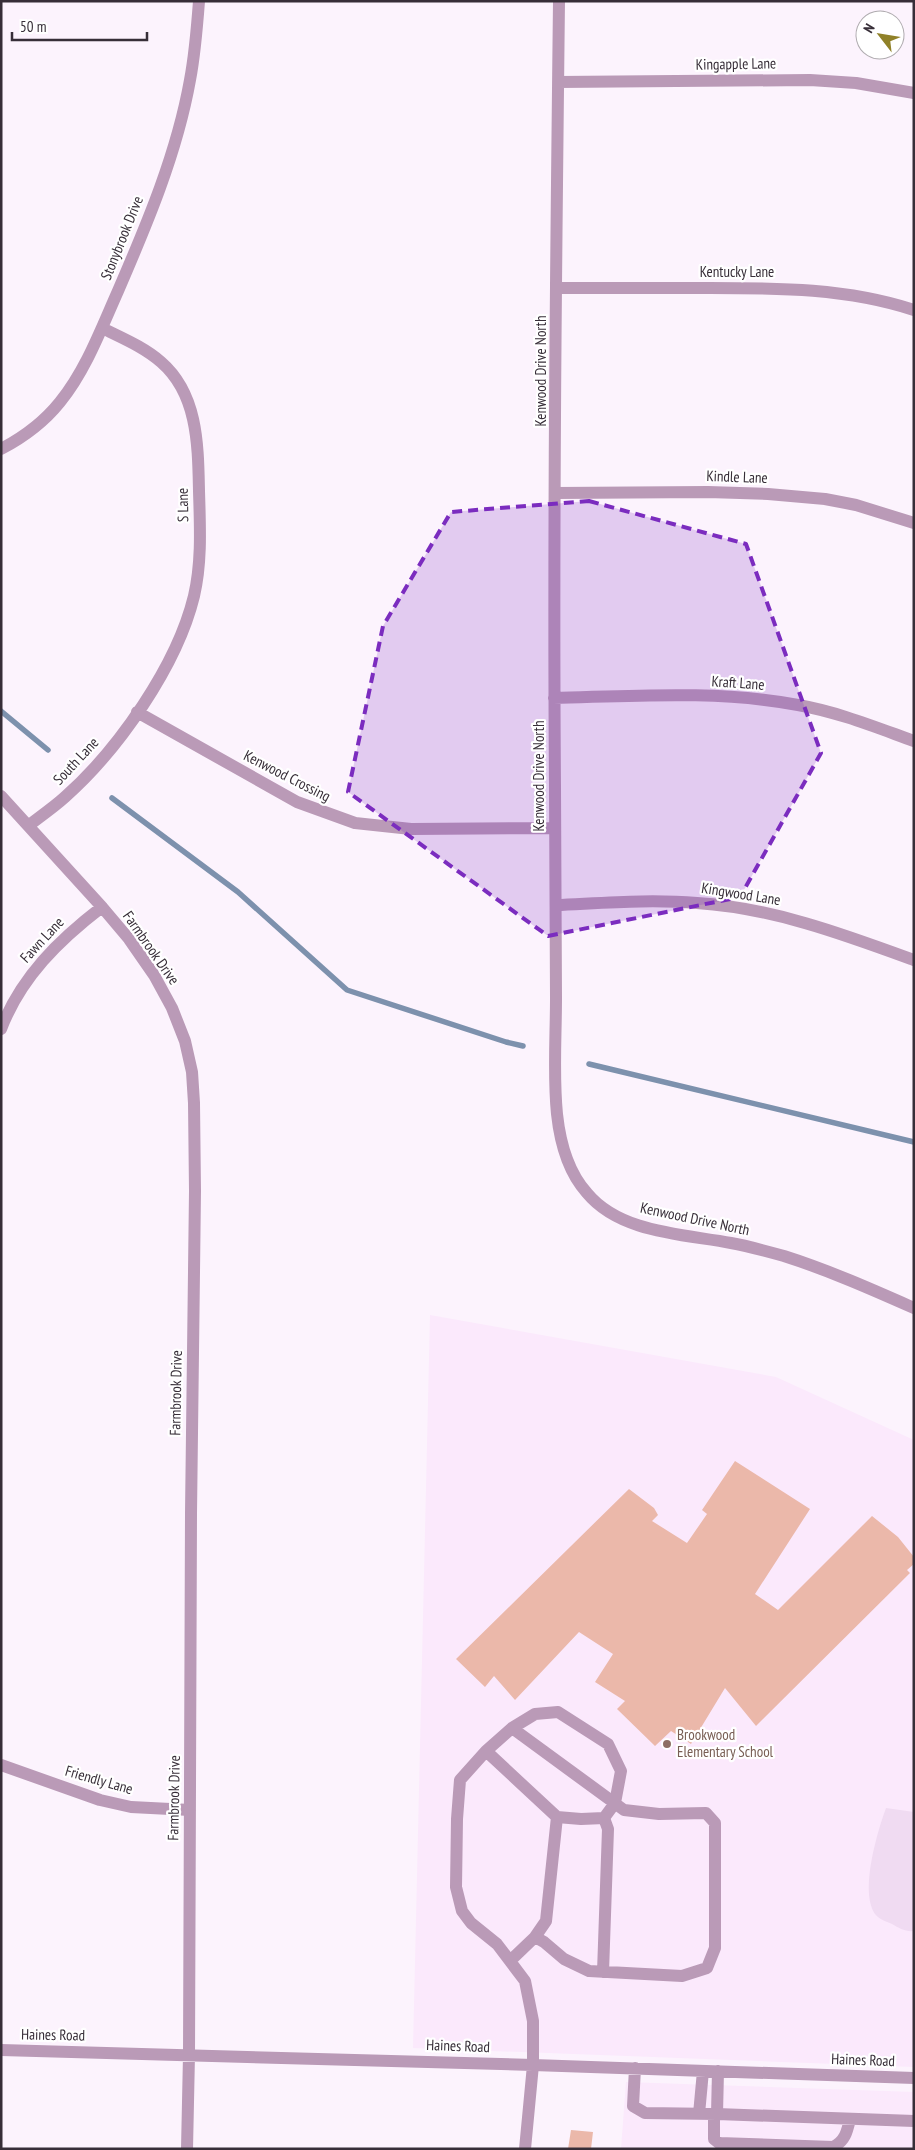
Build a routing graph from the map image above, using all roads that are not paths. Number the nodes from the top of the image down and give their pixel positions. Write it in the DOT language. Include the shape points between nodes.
graph roads {
  1 [pos="199,1"];
  2 [pos="559,1"];
  3 [pos="558,82"];
  4 [pos="914,93"];
  5 [pos="557,288"];
  6 [pos="914,310"];
  7 [pos="102,328"];
  8 [pos="1,449"];
  9 [pos="556,493"];
  10 [pos="914,523"];
  11 [pos="554,698"];
  12 [pos="137,712"];
  13 [pos="914,741"];
  14 [pos="1,796"];
  15 [pos="29,826"];
  16 [pos="555,828"];
  17 [pos="556,905"];
  18 [pos="102,907"];
  19 [pos="914,960"];
  20 [pos="1,1029"];
  21 [pos="914,1308"];
  22 [pos="512,1728"];
  23 [pos="486,1751"];
  24 [pos="1,1765"];
  25 [pos="615,1802"];
  26 [pos="190,1810"];
  27 [pos="557,1817"];
  28 [pos="604,1818"];
  29 [pos="535,1937"];
  30 [pos="510,1961"];
  31 [pos="604,1972"];
  32 [pos="1,2050"];
  33 [pos="189,2055"];
  34 [pos="533,2065"];
  35 [pos="635,2068"];
  36 [pos="703,2071"];
  37 [pos="718,2071"];
  38 [pos="914,2078"];
  39 [pos="699,2114"];
  40 [pos="716,2114"];
  41 [pos="850,2119"];
  42 [pos="914,2122"];
  43 [pos="187,2149"];
  44 [pos="525,2149"];
  1 -- 7 [label="street, Stonybrook Drive" via="193,63 179,127 137,246"];
  2 -- 3 [label="street, Kenwood Drive North"];
  3 -- 4 [label="street, Kingapple Lane" via="810,80 856,83"];
  3 -- 5 [label="street, Kenwood Drive North"];
  5 -- 6 [label="street, Kentucky Lane" via="797,289 868,297"];
  5 -- 9 [label="street, Kenwood Drive North"];
  7 -- 8 [label="street, Stonybrook Drive" via="78,377 60,402 39,424"];
  7 -- 12 [label="street, S Lane" via="142,348 175,376 193,414 198,445 200,527 194,595 174,652"];
  9 -- 10 [label="street, Kindle Lane" via="768,494 832,500"];
  9 -- 11 [label="street, Kenwood Drive North"];
  11 -- 13 [label="street, Kraft Lane" via="691,696 751,699 839,714"];
  11 -- 16 [label="street, Kenwood Drive North"];
  12 -- 15 [label="street, South Lane" via="88,774"];
  12 -- 16 [label="street, Kenwood Crossing" via="297,802 355,822 411,829"];
  14 -- 15 [label="street, Farmbrook Drive"];
  15 -- 18 [label="street, Farmbrook Drive"];
  16 -- 17 [label="street, Kenwood Drive North"];
  17 -- 19 [label="street, Kingwood Lane" via="697,902 740,908 794,919"];
  17 -- 21 [label="street, Kenwood Drive North" via="554,1076 557,1118 572,1172 595,1203 625,1220 646,1227 735,1243 783,1256"];
  18 -- 20 [label="street, Fawn Lane" via="77,926 40,963 17,996"];
  18 -- 26 [label="street, Farmbrook Drive" via="154,975 172,1008 185,1041 192,1072 195,1191"];
  22 -- 23 [label="street"];
  22 -- 25 [label="street"];
  22 -- 25 [label="street" via="535,1714 558,1712 608,1744 622,1771"];
  23 -- 27 [label="street"];
  23 -- 30 [label="street" via="460,1780 456,1887 462,1911"];
  24 -- 26 [label="street, Friendly Lane" via="100,1800 131,1807"];
  25 -- 28 [label="street"];
  25 -- 31 [label="street" via="624,1810 659,1814 706,1813 715,1823 715,1948 707,1968 682,1976"];
  26 -- 33 [label="street, Farmbrook Drive"];
  27 -- 28 [label="street"];
  27 -- 29 [label="street" via="546,1922"];
  28 -- 31 [label="street" via="608,1829"];
  29 -- 30 [label="street"];
  29 -- 31 [label="street" via="564,1959 589,1971"];
  30 -- 34 [label="street" via="524,1981 533,2021"];
  32 -- 33 [label="street, Haines Road"];
  33 -- 34 [label="street, Haines Road"];
  33 -- 43 [label="street, Farmbrook Drive"];
  34 -- 35 [label="street, Haines Road"];
  34 -- 44 [label="street"];
  35 -- 36 [label="street, Haines Road"];
  35 -- 39 [label="street" via="633,2106 645,2113"];
  36 -- 37 [label="street, Haines Road"];
  36 -- 39 [label="street"];
  37 -- 38 [label="street, Haines Road"];
  37 -- 40 [label="street"];
  39 -- 40 [label="street"];
  40 -- 41 [label="street"];
  40 -- 41 [label="street" via="714,2139 719,2144 833,2147 840,2144 845,2136"];
  41 -- 42 [label="street"];
}
